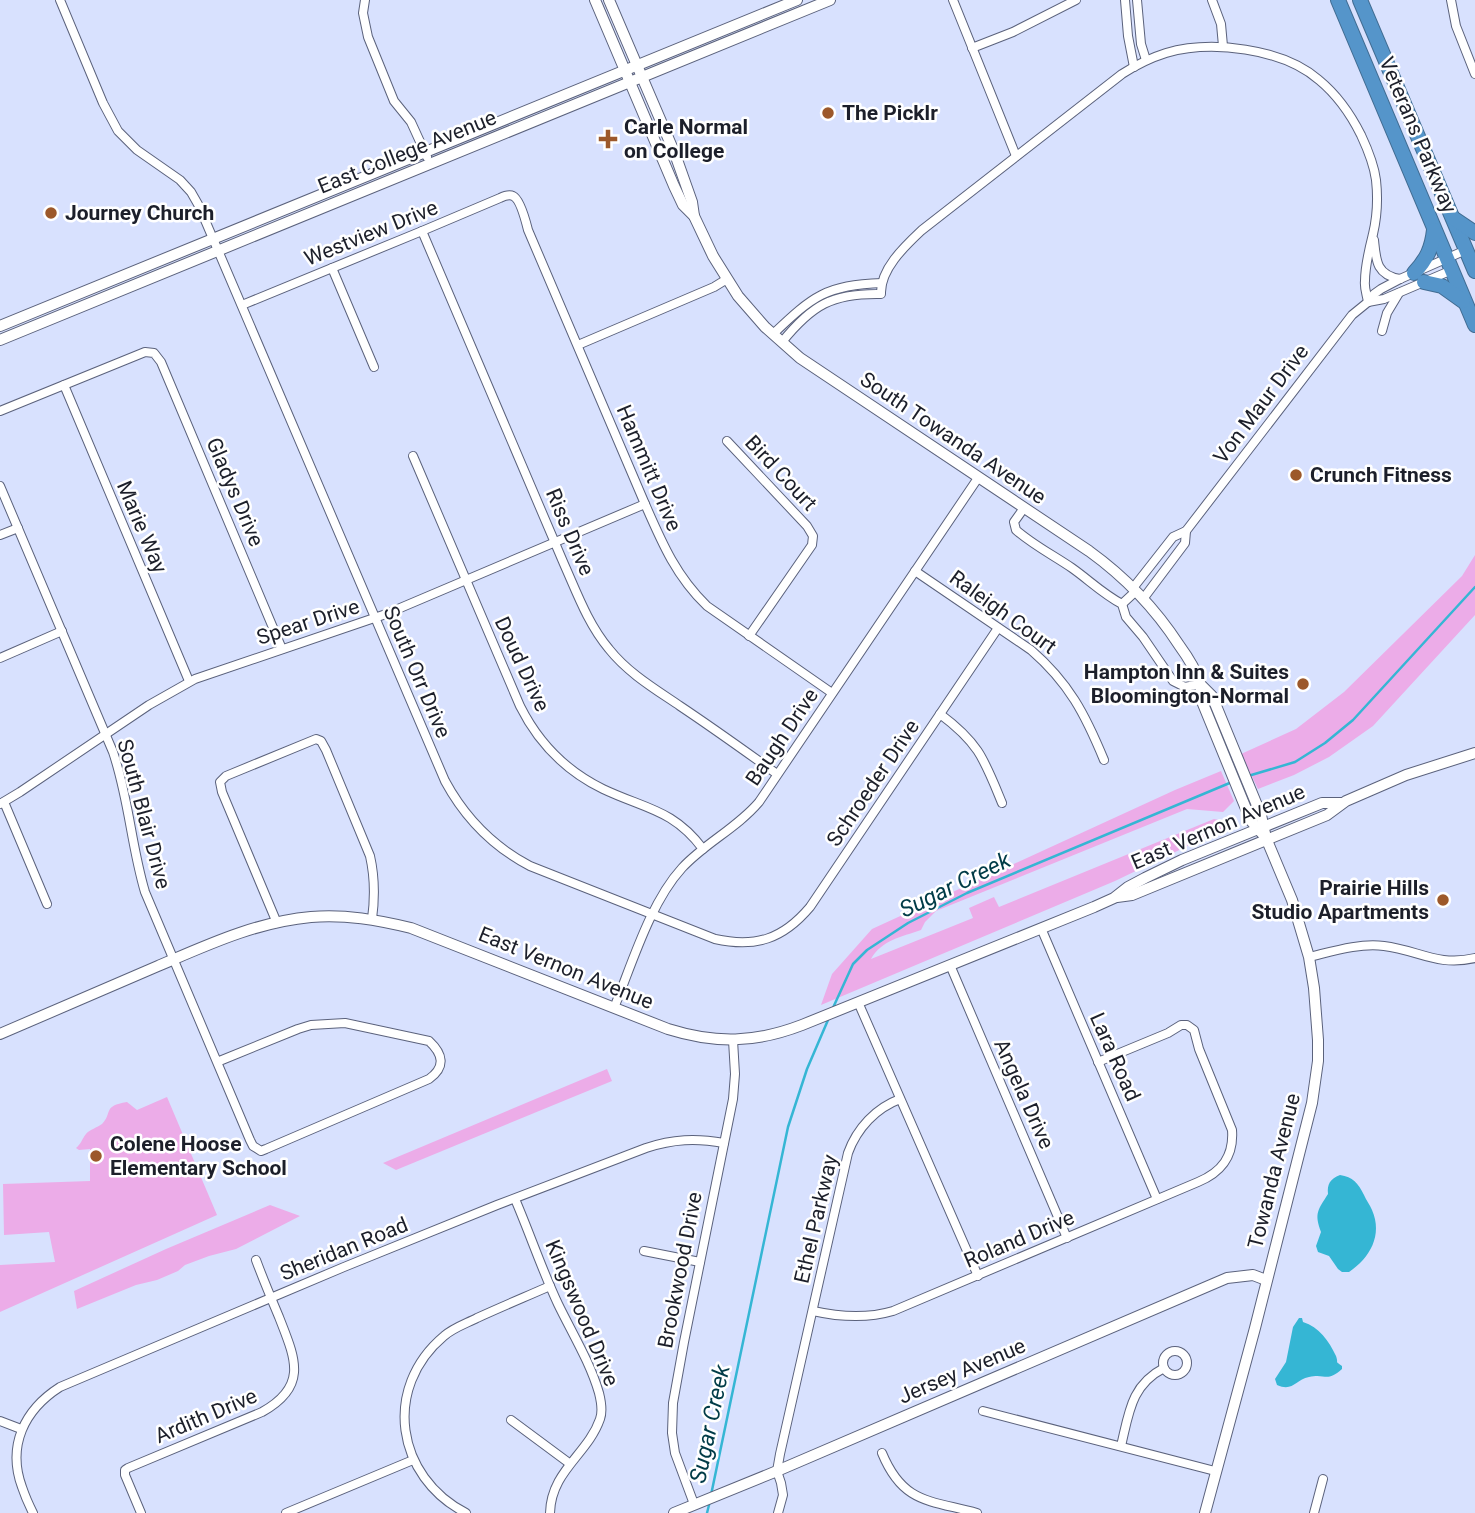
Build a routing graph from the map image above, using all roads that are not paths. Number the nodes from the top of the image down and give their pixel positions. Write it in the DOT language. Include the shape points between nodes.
graph roads {
  1 [pos="60,0"];
  2 [pos="365,0"];
  3 [pos="595,0"];
  4 [pos="609,0"];
  5 [pos="797,0"];
  6 [pos="830,0"];
  7 [pos="953,0"];
  8 [pos="1076,0"];
  9 [pos="1125,0"];
  10 [pos="1137,0"];
  11 [pos="1212,0"];
  12 [pos="1338,0"];
  13 [pos="1360,0"];
  14 [pos="1451,0"];
  15 [pos="1223,47"];
  16 [pos="972,48"];
  17 [pos="1146,60"];
  18 [pos="636,65"];
  19 [pos="1134,66"];
  20 [pos="624,70"];
  21 [pos="1475,74"];
  22 [pos="642,76"];
  23 [pos="629,82"];
  24 [pos="424,152"];
  25 [pos="1016,156"];
  26 [pos="429,163"];
  27 [pos="514,196"];
  28 [pos="694,216"];
  29 [pos="1452,217"];
  30 [pos="1434,228"];
  31 [pos="422,231"];
  32 [pos="1373,232"];
  33 [pos="1475,233"];
  34 [pos="213,238"];
  35 [pos="218,250"];
  36 [pos="1472,258"];
  37 [pos="1450,265"];
  38 [pos="332,268"];
  39 [pos="1419,277"];
  40 [pos="727,279"];
  41 [pos="1400,279"];
  42 [pos="882,283"];
  43 [pos="1399,293"];
  44 [pos="1368,302"];
  45 [pos="1465,302"];
  46 [pos="242,305"];
  47 [pos="1475,325"];
  48 [pos="0,326"];
  49 [pos="1382,331"];
  50 [pos="773,334"];
  51 [pos="0,340"];
  52 [pos="782,342"];
  53 [pos="578,345"];
  54 [pos="374,367"];
  55 [pos="64,385"];
  56 [pos="0,411"];
  57 [pos="727,440"];
  58 [pos="413,456"];
  59 [pos="978,478"];
  60 [pos="0,485"];
  61 [pos="645,504"];
  62 [pos="1024,508"];
  63 [pos="18,528"];
  64 [pos="1186,531"];
  65 [pos="0,535"];
  66 [pos="555,542"];
  67 [pos="915,571"];
  68 [pos="465,580"];
  69 [pos="1138,593"];
  70 [pos="1122,604"];
  71 [pos="375,618"];
  72 [pos="999,628"];
  73 [pos="62,631"];
  74 [pos="749,636"];
  75 [pos="282,649"];
  76 [pos="0,658"];
  77 [pos="189,681"];
  78 [pos="1200,684"];
  79 [pos="832,693"];
  80 [pos="940,714"];
  81 [pos="106,734"];
  82 [pos="1475,753"];
  83 [pos="1104,760"];
  84 [pos="778,774"];
  85 [pos="2,803"];
  86 [pos="1002,803"];
  87 [pos="1263,832"];
  88 [pos="703,849"];
  89 [pos="47,904"];
  90 [pos="653,915"];
  91 [pos="372,919"];
  92 [pos="277,923"];
  93 [pos="1041,928"];
  94 [pos="761,941"];
  95 [pos="1309,957"];
  96 [pos="1475,958"];
  97 [pos="174,960"];
  98 [pos="950,965"];
  99 [pos="857,1003"];
  100 [pos="614,1008"];
  101 [pos="0,1034"];
  102 [pos="733,1040"];
  103 [pos="217,1062"];
  104 [pos="1098,1062"];
  105 [pos="900,1098"];
  106 [pos="724,1143"];
  107 [pos="516,1199"];
  108 [pos="1157,1199"];
  109 [pos="1067,1238"];
  110 [pos="644,1251"];
  111 [pos="256,1261"];
  112 [pos="700,1262"];
  113 [pos="978,1276"];
  114 [pos="1266,1280"];
  115 [pos="550,1286"];
  116 [pos="270,1298"];
  117 [pos="813,1311"];
  118 [pos="1164,1368"];
  119 [pos="984,1410"];
  120 [pos="511,1420"];
  121 [pos="0,1421"];
  122 [pos="21,1429"];
  123 [pos="1121,1446"];
  124 [pos="882,1453"];
  125 [pos="413,1460"];
  126 [pos="569,1463"];
  127 [pos="777,1471"];
  128 [pos="1215,1471"];
  129 [pos="1323,1479"];
  130 [pos="696,1503"];
  131 [pos="33,1513"];
  132 [pos="141,1513"];
  133 [pos="286,1513"];
  134 [pos="466,1513"];
  135 [pos="550,1513"];
  136 [pos="674,1513"];
  137 [pos="778,1513"];
  138 [pos="977,1513"];
  139 [pos="1205,1513"];
  140 [pos="1314,1513"];
  1 -- 34 [label="street, South Orr Drive" via="118,131 186,186"];
  2 -- 24 [label="street" via="363,13 373,50 394,101 411,122"];
  3 -- 20 [label="main road, South Towanda Avenue"];
  4 -- 18 [label="main road, South Towanda Avenue"];
  5 -- 18 [label="main road, East College Avenue"];
  6 -- 22 [label="main road, East College Avenue"];
  7 -- 16 [label="street"];
  8 -- 16 [label="street"];
  9 -- 19 [label="street"];
  10 -- 17 [label="street"];
  11 -- 15 [label="street" via="1220,18"];
  12 -- 30 [label="highway, Veterans Parkway"];
  13 -- 29 [label="highway"];
  14 -- 21 [label="street"];
  15 -- 17 [label="street" via="1173,51"];
  15 -- 32 [label="street" via="1296,65 1318,79 1340,103 1358,129 1373,165"];
  16 -- 25 [label="street"];
  17 -- 19 [label="street"];
  18 -- 20 [label="main road, East College Avenue"];
  18 -- 22 [label="main road, South Towanda Avenue"];
  19 -- 25 [label="street"];
  20 -- 23 [label="main road, South Towanda Avenue"];
  20 -- 24 [label="main road, East College Avenue"];
  22 -- 23 [label="main road, East College Avenue"];
  22 -- 28 [label="main road, South Towanda Avenue" via="675,154"];
  23 -- 26 [label="main road, East College Avenue"];
  23 -- 28 [label="main road, South Towanda Avenue" via="683,205"];
  24 -- 26 [label="street"];
  24 -- 34 [label="main road, East College Avenue"];
  25 -- 42 [label="street" via="919,233"];
  26 -- 35 [label="main road, East College Avenue"];
  27 -- 31 [label="street, Westview Drive"];
  27 -- 53 [label="street, Hammitt Drive"];
  28 -- 40 [label="main road, South Towanda Avenue"];
  29 -- 33 [label="highway"];
  29 -- 36 [label="highway"];
  30 -- 37 [label="highway, Veterans Parkway"];
  30 -- 39 [label="highway"];
  31 -- 38 [label="street, Westview Drive"];
  31 -- 66 [label="street, Riss Drive"];
  32 -- 41 [label="street" via="1379,267"];
  32 -- 44 [label="street" via="1364,284"];
  34 -- 35 [label="street, South Orr Drive"];
  34 -- 48 [label="main road, East College Avenue"];
  35 -- 46 [label="street, South Orr Drive"];
  35 -- 51 [label="main road, East College Avenue"];
  36 -- 37 [label="main road"];
  37 -- 39 [label="street, Von Maur Drive"];
  37 -- 39 [label="street, Von Maur Drive"];
  37 -- 45 [label="highway, Veterans Parkway"];
  38 -- 46 [label="street, Westview Drive"];
  38 -- 54 [label="street"];
  39 -- 41 [label="street, Von Maur Drive"];
  39 -- 43 [label="street, Von Maur Drive"];
  39 -- 45 [label="highway"];
  40 -- 50 [label="main road, South Towanda Avenue"];
  40 -- 53 [label="street"];
  41 -- 44 [label="street, Von Maur Drive"];
  42 -- 50 [label="street" via="831,290 802,306"];
  42 -- 52 [label="street" via="881,294 827,302 801,320"];
  43 -- 44 [label="street, Von Maur Drive"];
  43 -- 49 [label="street"];
  44 -- 64 [label="street, Von Maur Drive" via="1334,336"];
  45 -- 47 [label="highway, Veterans Parkway"];
  46 -- 71 [label="street, South Orr Drive"];
  50 -- 52 [label="main road, South Towanda Avenue"];
  52 -- 59 [label="main road, South Towanda Avenue"];
  53 -- 61 [label="street, Hammitt Drive"];
  55 -- 56 [label="street"];
  55 -- 75 [label="street, Gladys Drive" via="145,352 152,352 161,362"];
  55 -- 77 [label="street, Marie Way"];
  57 -- 74 [label="street, Bird Court" via="813,536 812,545"];
  58 -- 68 [label="street, Doud Drive"];
  59 -- 62 [label="main road, South Towanda Avenue"];
  59 -- 67 [label="street, Baugh Drive"];
  60 -- 63 [label="street, South Blair Drive"];
  61 -- 66 [label="street, Spear Drive"];
  61 -- 74 [label="street, Hammitt Drive" via="670,559 690,589"];
  62 -- 69 [label="main road, South Towanda Avenue" via="1102,561"];
  62 -- 70 [label="street" via="1014,522 1016,530"];
  63 -- 65 [label="street"];
  63 -- 73 [label="street, South Blair Drive"];
  64 -- 69 [label="street, Von Maur Drive" via="1174,537"];
  64 -- 69 [label="street, Von Maur Drive" via="1185,543"];
  66 -- 68 [label="street, Spear Drive"];
  66 -- 84 [label="street, Riss Drive" via="590,622 623,666"];
  67 -- 72 [label="street, Raleigh Court"];
  67 -- 79 [label="street, Baugh Drive"];
  68 -- 71 [label="street, Spear Drive"];
  68 -- 88 [label="street, Doud Drive" via="520,706 548,748 596,785 679,823"];
  69 -- 70 [label="street"];
  69 -- 78 [label="main road, South Towanda Avenue" via="1171,632"];
  70 -- 78 [label="street" via="1126,617 1173,681 1185,687"];
  71 -- 75 [label="street, Spear Drive"];
  71 -- 90 [label="street, South Orr Drive" via="445,781 475,826 530,866"];
  72 -- 80 [label="street, Schroeder Drive"];
  72 -- 83 [label="street, Raleigh Court" via="1036,655 1066,686"];
  73 -- 76 [label="street"];
  73 -- 81 [label="street, South Blair Drive"];
  74 -- 79 [label="street, Hammitt Drive"];
  75 -- 77 [label="street, Spear Drive"];
  77 -- 81 [label="street, Spear Drive"];
  78 -- 87 [label="main road, South Towanda Avenue" via="1201,699 1246,793 1251,821"];
  79 -- 84 [label="street, Baugh Drive"];
  80 -- 86 [label="street" via="978,749"];
  80 -- 94 [label="street, Schroeder Drive" via="810,907 785,931"];
  81 -- 85 [label="street, Spear Drive"];
  81 -- 97 [label="street, South Blair Drive" via="124,786 139,870"];
  82 -- 87 [label="main road, East Vernon Avenue" via="1406,775 1341,803 1327,815"];
  84 -- 88 [label="street, Baugh Drive" via="752,810"];
  85 -- 89 [label="street"];
  87 -- 93 [label="main road, East Vernon Avenue" via="1182,860 1114,898"];
  87 -- 95 [label="main road, Towanda Avenue" via="1292,900"];
  88 -- 90 [label="street, Baugh Drive" via="675,876"];
  90 -- 94 [label="street, South Orr Drive" via="715,939"];
  90 -- 100 [label="street, Baugh Drive"];
  91 -- 92 [label="main road, East Vernon Avenue" via="341,916"];
  91 -- 92 [label="street" via="375,888 370,856 326,750 318,739 312,739 221,780"];
  91 -- 100 [label="main road, East Vernon Avenue" via="432,935"];
  92 -- 97 [label="main road, East Vernon Avenue" via="238,933"];
  93 -- 98 [label="main road, East Vernon Avenue"];
  93 -- 104 [label="street, Lara Road"];
  95 -- 96 [label="street" via="1371,945 1439,960"];
  95 -- 114 [label="main road, Towanda Avenue" via="1318,1061 1312,1103"];
  97 -- 101 [label="main road, East Vernon Avenue"];
  97 -- 103 [label="street, South Blair Drive"];
  98 -- 99 [label="main road, East Vernon Avenue"];
  98 -- 109 [label="street, Angela Drive"];
  99 -- 102 [label="main road, East Vernon Avenue" via="770,1035"];
  99 -- 105 [label="street"];
  100 -- 102 [label="main road, East Vernon Avenue" via="686,1034"];
  102 -- 106 [label="street, Brookwood Drive" via="734,1086"];
  103 -- 103 [label="street, South Blair Drive" via="250,1140 261,1151 429,1079 440,1063 429,1041 339,1022 298,1029"];
  104 -- 108 [label="street, Lara Road"];
  104 -- 108 [label="street, Roland Drive" via="1181,1025 1194,1030 1231,1123 1233,1142 1227,1160 1211,1176"];
  105 -- 113 [label="street"];
  105 -- 117 [label="street, Ethel Parkway" via="874,1115 851,1146"];
  106 -- 107 [label="street, Sheridan Road" via="687,1140 660,1144"];
  106 -- 112 [label="street, Brookwood Drive"];
  107 -- 115 [label="street, Kingswood Drive"];
  107 -- 116 [label="street, Sheridan Road"];
  108 -- 109 [label="street, Roland Drive"];
  109 -- 113 [label="street, Roland Drive"];
  110 -- 112 [label="street"];
  111 -- 116 [label="street, Ardith Drive"];
  112 -- 130 [label="street, Brookwood Drive" via="672,1423 677,1462"];
  113 -- 117 [label="street, Roland Drive" via="888,1313 859,1317"];
  114 -- 127 [label="main road, Jersey Avenue" via="1253,1275 1227,1278"];
  114 -- 128 [label="main road, Towanda Avenue"];
  115 -- 125 [label="street" via="458,1327 428,1352 414,1376 406,1405 405,1431"];
  115 -- 126 [label="street, Kingswood Drive" via="592,1373 601,1405 594,1431"];
  116 -- 122 [label="street, Sheridan Road" via="60,1387 41,1400"];
  116 -- 132 [label="street, Ardith Drive" via="294,1358 295,1371 287,1392 262,1412 125,1470"];
  117 -- 127 [label="street, Ethel Parkway"];
  118 -- 123 [label="street" via="1137,1391"];
  119 -- 123 [label="street"];
  120 -- 126 [label="street"];
  121 -- 122 [label="street"];
  122 -- 131 [label="street" via="17,1467"];
  123 -- 128 [label="street"];
  124 -- 138 [label="street" via="906,1491"];
  125 -- 133 [label="street"];
  125 -- 134 [label="street" via="434,1491"];
  126 -- 135 [label="street, Kingswood Drive" via="556,1487"];
  127 -- 130 [label="main road, Jersey Avenue"];
  127 -- 137 [label="street, Ethel Parkway" via="783,1495"];
  128 -- 139 [label="main road, Towanda Avenue"];
  129 -- 140 [label="street"];
  130 -- 136 [label="main road, Jersey Avenue"];
}
